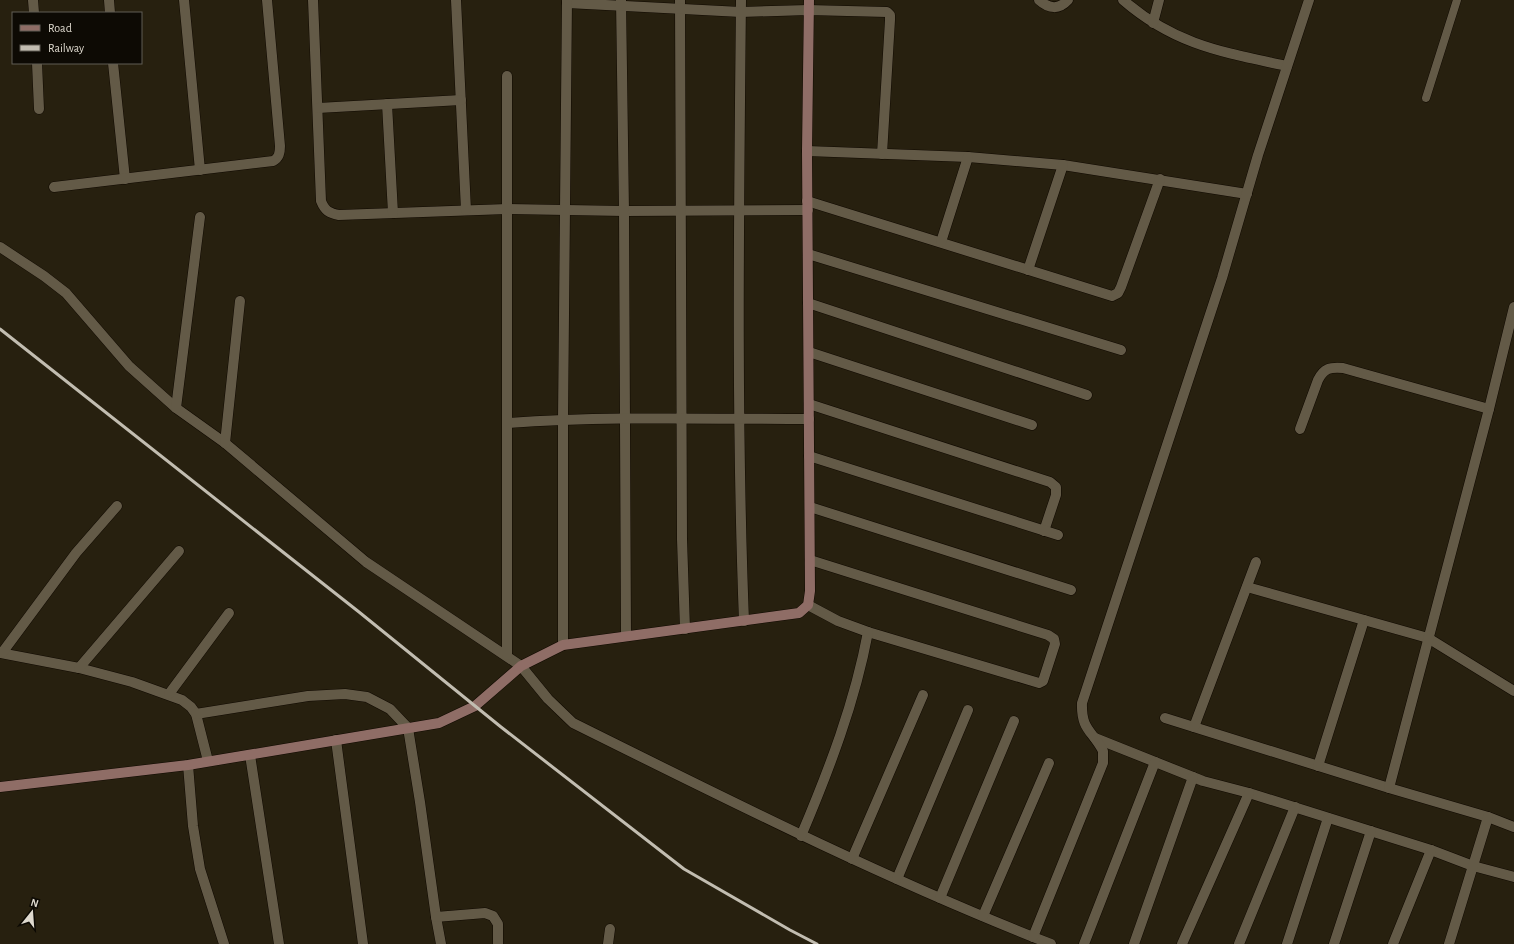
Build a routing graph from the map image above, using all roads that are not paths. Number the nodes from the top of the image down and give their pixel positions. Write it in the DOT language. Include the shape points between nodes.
graph roads {
  1 [pos="33,0"];
  2 [pos="109,0"];
  3 [pos="184,0"];
  4 [pos="267,0"];
  5 [pos="313,0"];
  6 [pos="456,0"];
  7 [pos="741,0"];
  8 [pos="1039,0"];
  9 [pos="1068,0"];
  10 [pos="1123,0"];
  11 [pos="1159,0"];
  12 [pos="1309,0"];
  13 [pos="1456,0"];
  14 [pos="567,2"];
  15 [pos="621,3"];
  16 [pos="680,5"];
  17 [pos="808,5"];
  18 [pos="34,12"];
  19 [pos="110,12"];
  20 [pos="741,12"];
  21 [pos="1153,23"];
  22 [pos="37,64"];
  23 [pos="113,64"];
  24 [pos="1287,66"];
  25 [pos="507,76"];
  26 [pos="1426,98"];
  27 [pos="461,100"];
  28 [pos="387,104"];
  29 [pos="318,108"];
  30 [pos="39,109"];
  31 [pos="807,151"];
  32 [pos="882,154"];
  33 [pos="968,157"];
  34 [pos="1063,164"];
  35 [pos="200,170"];
  36 [pos="124,179"];
  37 [pos="1160,179"];
  38 [pos="54,187"];
  39 [pos="1246,194"];
  40 [pos="808,206"];
  41 [pos="507,209"];
  42 [pos="466,210"];
  43 [pos="565,210"];
  44 [pos="680,210"];
  45 [pos="624,211"];
  46 [pos="739,211"];
  47 [pos="393,213"];
  48 [pos="200,217"];
  49 [pos="941,242"];
  50 [pos="0,247"];
  51 [pos="808,254"];
  52 [pos="1028,270"];
  53 [pos="240,301"];
  54 [pos="808,303"];
  55 [pos="1514,307"];
  56 [pos="1121,350"];
  57 [pos="808,352"];
  58 [pos="1087,395"];
  59 [pos="809,404"];
  60 [pos="176,408"];
  61 [pos="1489,409"];
  62 [pos="624,418"];
  63 [pos="563,419"];
  64 [pos="682,419"];
  65 [pos="740,419"];
  66 [pos="809,419"];
  67 [pos="508,423"];
  68 [pos="1032,425"];
  69 [pos="1300,429"];
  70 [pos="225,443"];
  71 [pos="809,456"];
  72 [pos="117,506"];
  73 [pos="810,507"];
  74 [pos="1044,531"];
  75 [pos="1058,535"];
  76 [pos="179,551"];
  77 [pos="810,560"];
  78 [pos="1256,562"];
  79 [pos="1247,587"];
  80 [pos="1071,590"];
  81 [pos="808,606"];
  82 [pos="229,613"];
  83 [pos="1364,620"];
  84 [pos="744,621"];
  85 [pos="685,629"];
  86 [pos="868,632"];
  87 [pos="626,636"];
  88 [pos="1428,638"];
  89 [pos="563,645"];
  90 [pos="1,653"];
  91 [pos="507,655"];
  92 [pos="521,666"];
  93 [pos="79,668"];
  94 [pos="1514,691"];
  95 [pos="169,694"];
  96 [pos="923,695"];
  97 [pos="968,710"];
  98 [pos="196,714"];
  99 [pos="1165,718"];
  100 [pos="1014,721"];
  101 [pos="1194,727"];
  102 [pos="408,728"];
  103 [pos="1094,737"];
  104 [pos="336,740"];
  105 [pos="250,756"];
  106 [pos="208,761"];
  107 [pos="1155,762"];
  108 [pos="1049,763"];
  109 [pos="188,765"];
  110 [pos="1318,766"];
  111 [pos="1193,777"];
  112 [pos="0,787"];
  113 [pos="1389,788"];
  114 [pos="1249,793"];
  115 [pos="1295,807"];
  116 [pos="1328,818"];
  117 [pos="1488,818"];
  118 [pos="1514,827"];
  119 [pos="1371,831"];
  120 [pos="801,836"];
  121 [pos="1431,850"];
  122 [pos="852,859"];
  123 [pos="1473,866"];
  124 [pos="1514,878"];
  125 [pos="897,879"];
  126 [pos="940,898"];
  127 [pos="983,916"];
  128 [pos="436,917"];
  129 [pos="610,930"];
  130 [pos="1033,937"];
  131 [pos="224,944"];
  132 [pos="279,944"];
  133 [pos="363,944"];
  134 [pos="441,944"];
  135 [pos="498,944"];
  136 [pos="608,944"];
  137 [pos="1051,944"];
  138 [pos="1084,944"];
  139 [pos="1134,944"];
  140 [pos="1182,944"];
  141 [pos="1239,944"];
  142 [pos="1287,944"];
  143 [pos="1334,944"];
  144 [pos="1393,944"];
  145 [pos="1449,944"];
  1 -- 18 [label="street"];
  2 -- 19 [label="street"];
  3 -- 35 [label="street"];
  4 -- 35 [label="street" via="279,156 273,161"];
  5 -- 29 [label="street"];
  6 -- 27 [label="street"];
  7 -- 20 [label="street"];
  8 -- 9 [label="street" via="1053,8 1060,7"];
  10 -- 21 [label="street"];
  11 -- 21 [label="street"];
  12 -- 24 [label="street"];
  13 -- 26 [label="lane"];
  14 -- 15 [label="street"];
  14 -- 43 [label="street"];
  15 -- 16 [label="street"];
  15 -- 45 [label="street"];
  16 -- 20 [label="street"];
  16 -- 44 [label="street"];
  17 -- 20 [label="street"];
  17 -- 31 [label="street"];
  17 -- 32 [label="street" via="887,12 890,15"];
  20 -- 46 [label="street"];
  21 -- 24 [label="street" via="1201,46"];
  22 -- 30 [label="street"];
  23 -- 36 [label="street"];
  24 -- 39 [label="street"];
  25 -- 41 [label="street"];
  27 -- 28 [label="street"];
  27 -- 42 [label="street"];
  28 -- 29 [label="street"];
  28 -- 47 [label="street"];
  29 -- 47 [label="street" via="321,201 324,209 339,215"];
  31 -- 32 [label="street"];
  31 -- 40 [label="street"];
  32 -- 33 [label="street"];
  33 -- 34 [label="street"];
  33 -- 49 [label="street"];
  34 -- 37 [label="street"];
  34 -- 52 [label="street"];
  35 -- 36 [label="street"];
  36 -- 38 [label="street"];
  37 -- 39 [label="street"];
  37 -- 52 [label="street" via="1121,287 1115,296"];
  39 -- 103 [label="street" via="1222,278 1082,703 1083,722"];
  40 -- 46 [label="street"];
  40 -- 49 [label="street"];
  40 -- 51 [label="street"];
  41 -- 42 [label="street"];
  41 -- 43 [label="street"];
  41 -- 67 [label="street"];
  42 -- 47 [label="street"];
  43 -- 45 [label="street"];
  43 -- 63 [label="street"];
  44 -- 45 [label="street"];
  44 -- 46 [label="street"];
  44 -- 64 [label="street"];
  45 -- 62 [label="street"];
  46 -- 65 [label="street"];
  48 -- 60 [label="street"];
  49 -- 52 [label="street"];
  50 -- 60 [label="street" via="66,293 129,366"];
  51 -- 54 [label="street"];
  51 -- 56 [label="street"];
  53 -- 70 [label="street"];
  54 -- 57 [label="street"];
  54 -- 58 [label="street"];
  55 -- 61 [label="street"];
  57 -- 59 [label="street"];
  57 -- 68 [label="street"];
  59 -- 66 [label="street"];
  59 -- 74 [label="street" via="1050,482 1056,487 1056,495"];
  60 -- 70 [label="street"];
  61 -- 69 [label="street" via="1333,367 1322,372"];
  61 -- 88 [label="street"];
  62 -- 63 [label="street"];
  62 -- 64 [label="street"];
  62 -- 87 [label="street"];
  63 -- 67 [label="street"];
  63 -- 89 [label="street"];
  64 -- 65 [label="street"];
  64 -- 85 [label="street"];
  65 -- 66 [label="street"];
  65 -- 84 [label="street"];
  66 -- 71 [label="street"];
  67 -- 91 [label="street"];
  70 -- 91 [label="street" via="366,562"];
  71 -- 73 [label="street"];
  71 -- 74 [label="street"];
  72 -- 90 [label="street" via="76,553"];
  73 -- 77 [label="street"];
  73 -- 80 [label="street"];
  74 -- 75 [label="street"];
  76 -- 93 [label="street"];
  77 -- 81 [label="street"];
  77 -- 86 [label="street" via="1048,635 1055,641 1043,681 1039,683"];
  78 -- 79 [label="street"];
  79 -- 83 [label="street"];
  79 -- 101 [label="street"];
  81 -- 84 [label="street" via="799,613"];
  81 -- 86 [label="street"];
  82 -- 95 [label="street"];
  83 -- 88 [label="street"];
  83 -- 110 [label="street"];
  84 -- 85 [label="street"];
  85 -- 87 [label="street"];
  86 -- 120 [label="street" via="858,677 825,779"];
  87 -- 89 [label="street"];
  88 -- 94 [label="street"];
  88 -- 113 [label="street"];
  89 -- 92 [label="street"];
  90 -- 93 [label="street"];
  91 -- 92 [label="street"];
  92 -- 102 [label="street" via="475,706 439,722"];
  92 -- 120 [label="street" via="548,699 573,723"];
  93 -- 95 [label="street"];
  95 -- 98 [label="street" via="192,707"];
  96 -- 122 [label="street"];
  97 -- 125 [label="street"];
  98 -- 102 [label="street" via="308,696 345,694 367,697 390,709"];
  98 -- 106 [label="street"];
  99 -- 101 [label="street"];
  100 -- 126 [label="street"];
  101 -- 110 [label="street"];
  102 -- 104 [label="street"];
  102 -- 128 [label="street"];
  103 -- 107 [label="street"];
  103 -- 130 [label="street" via="1103,751 1103,763"];
  104 -- 105 [label="street"];
  104 -- 133 [label="street"];
  105 -- 106 [label="street"];
  105 -- 132 [label="street"];
  106 -- 109 [label="street"];
  107 -- 111 [label="street"];
  107 -- 138 [label="street"];
  108 -- 127 [label="street"];
  109 -- 112 [label="street"];
  109 -- 131 [label="street" via="193,826 200,869"];
  110 -- 113 [label="street"];
  111 -- 114 [label="street"];
  111 -- 139 [label="street"];
  113 -- 117 [label="street"];
  114 -- 115 [label="street"];
  114 -- 140 [label="street"];
  115 -- 116 [label="street"];
  115 -- 141 [label="street"];
  116 -- 119 [label="street"];
  116 -- 142 [label="street"];
  117 -- 118 [label="street"];
  117 -- 123 [label="street"];
  119 -- 121 [label="street"];
  119 -- 143 [label="street"];
  120 -- 122 [label="street"];
  121 -- 123 [label="street"];
  121 -- 144 [label="street"];
  122 -- 125 [label="street"];
  123 -- 124 [label="street"];
  123 -- 145 [label="street"];
  125 -- 126 [label="street"];
  126 -- 127 [label="street"];
  127 -- 130 [label="street"];
  128 -- 134 [label="street"];
  128 -- 135 [label="street" via="489,914 498,924"];
  129 -- 136 [label="street"];
  130 -- 137 [label="street"];
}
